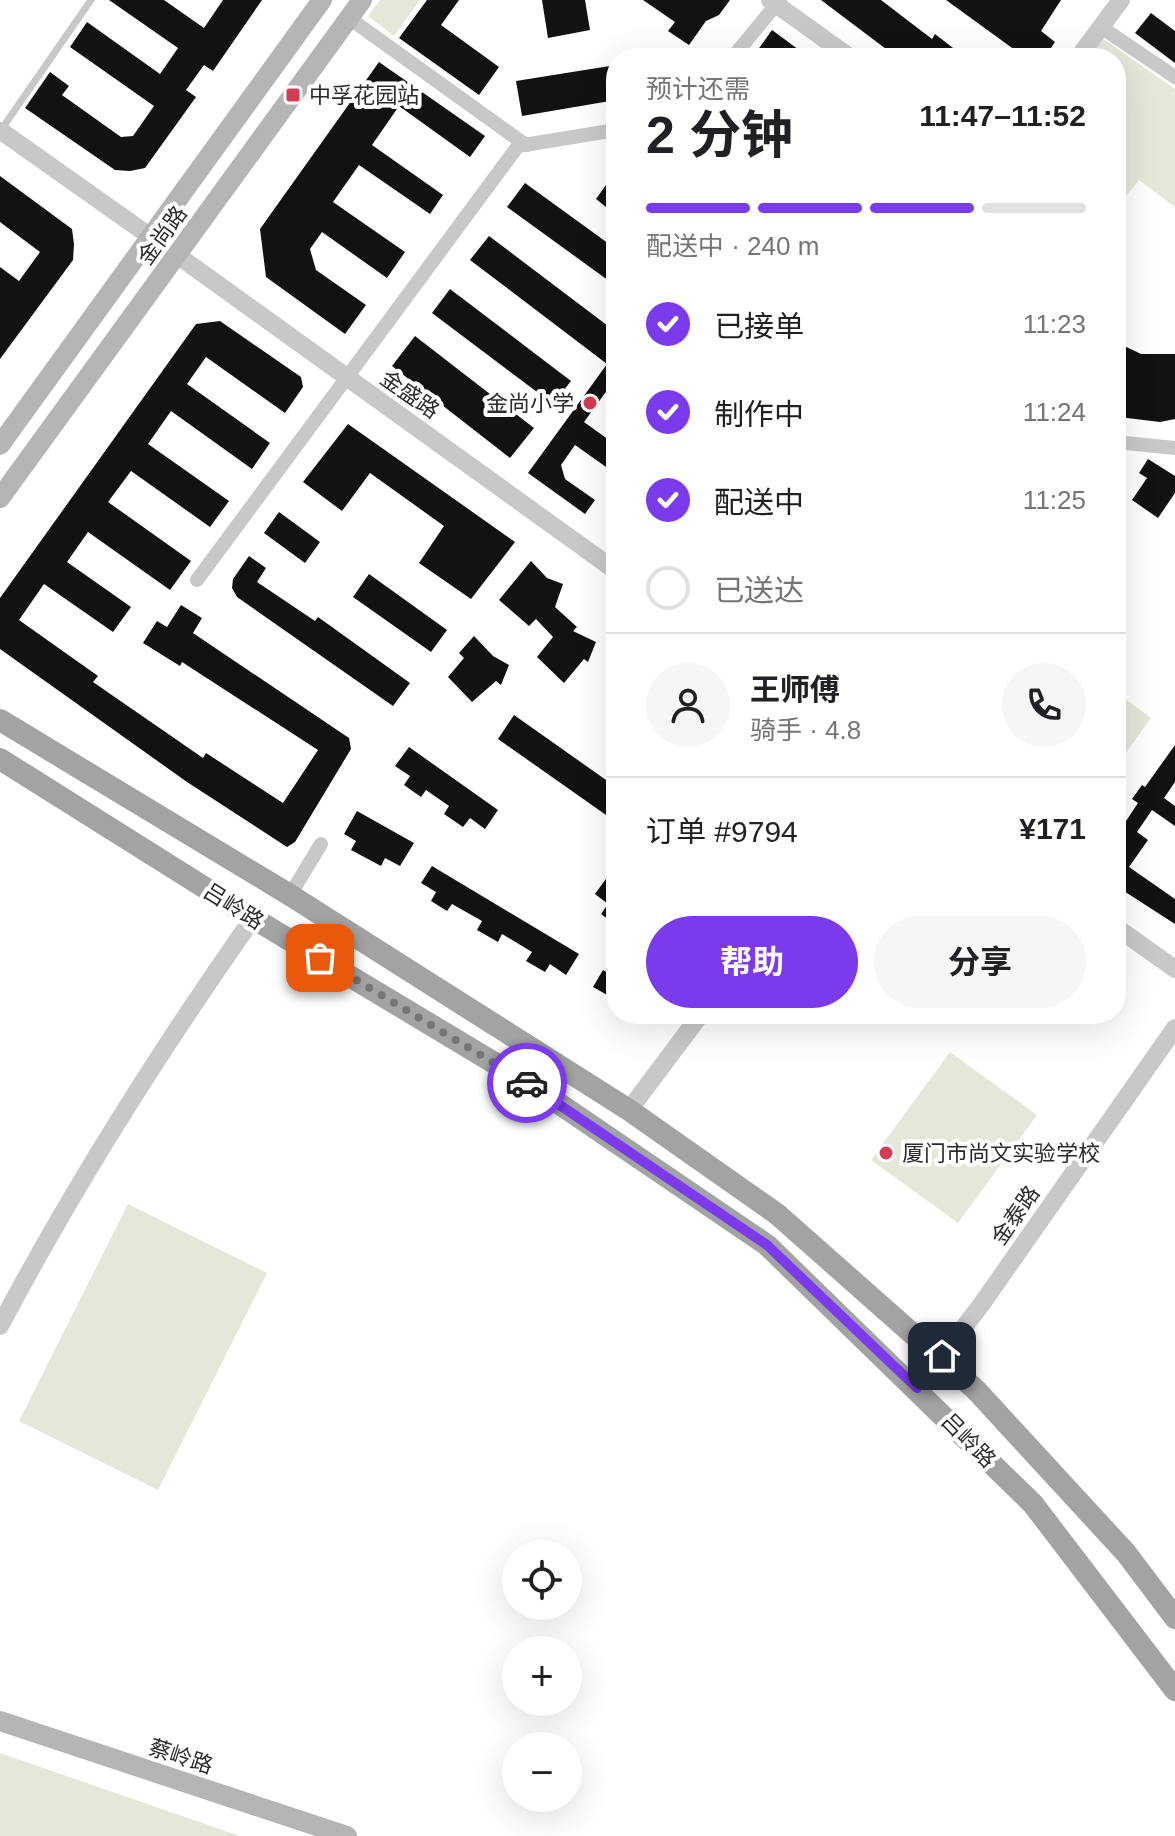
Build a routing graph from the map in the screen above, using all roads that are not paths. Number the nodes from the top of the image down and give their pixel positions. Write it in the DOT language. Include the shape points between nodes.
graph roads {
  1 [pos="91,0"];
  2 [pos="322,0"];
  3 [pos="362,0"];
  4 [pos="1121,0"];
  5 [pos="776,2"];
  6 [pos="349,18"];
  7 [pos="1101,27"];
  8 [pos="740,48"];
  9 [pos="838,48"];
  10 [pos="1085,48"];
  11 [pos="1175,77"];
  12 [pos="1,131"];
  13 [pos="606,132"];
  14 [pos="526,145"];
  15 [pos="151,237"];
  16 [pos="177,255"];
  17 [pos="346,378"];
  18 [pos="1126,443"];
  19 [pos="0,445"];
  20 [pos="1175,448"];
  21 [pos="0,498"];
  22 [pos="606,564"];
  23 [pos="197,580"];
  24 [pos="5,721"];
  25 [pos="0,759"];
  26 [pos="321,844"];
  27 [pos="290,895"];
  28 [pos="253,918"];
  29 [pos="1126,934"];
  30 [pos="1175,969"];
  31 [pos="694,1024"];
  32 [pos="1175,1028"];
  33 [pos="629,1110"];
  34 [pos="0,1326"];
  35 [pos="942,1356"];
  36 [pos="917,1388"];
  37 [pos="1175,1618"];
  38 [pos="1175,1690"];
  39 [pos="0,1721"];
  40 [pos="347,1836"];
  1 -- 12 [label="lane"];
  2 -- 15 [label="main road, 金尚路"];
  3 -- 6 [label="main road, 金尚路"];
  4 -- 7 [label="street"];
  5 -- 8 [label="street"];
  5 -- 9 [label="street"];
  6 -- 14 [label="street"];
  6 -- 16 [label="main road, 金尚路"];
  7 -- 10 [label="street"];
  7 -- 11 [label="street"];
  12 -- 15 [label="street"];
  13 -- 14 [label="street"];
  14 -- 17 [label="street" via="518,146"];
  15 -- 19 [label="main road, 金尚路"];
  16 -- 17 [label="street, 金盛路"];
  16 -- 21 [label="main road, 金尚路"];
  17 -- 22 [label="street, 金盛路"];
  17 -- 23 [label="street"];
  18 -- 20 [label="street"];
  24 -- 27 [label="main road, 吕岭路"];
  25 -- 28 [label="main road, 吕岭路"];
  26 -- 27 [label="street"];
  27 -- 33 [label="main road, 吕岭路"];
  28 -- 34 [label="street" via="88,1167"];
  28 -- 36 [label="main road, 吕岭路" via="536,1088 767,1245"];
  29 -- 30 [label="street"];
  31 -- 33 [label="street"];
  32 -- 35 [label="street, 金泰路"];
  33 -- 35 [label="main road, 吕岭路" via="777,1214"];
  35 -- 36 [label="street, 金泰路"];
  35 -- 37 [label="main road, 吕岭路" via="1126,1553"];
  36 -- 38 [label="main road, 吕岭路" via="1033,1504"];
  39 -- 40 [label="main road, 蔡岭路"];
}
